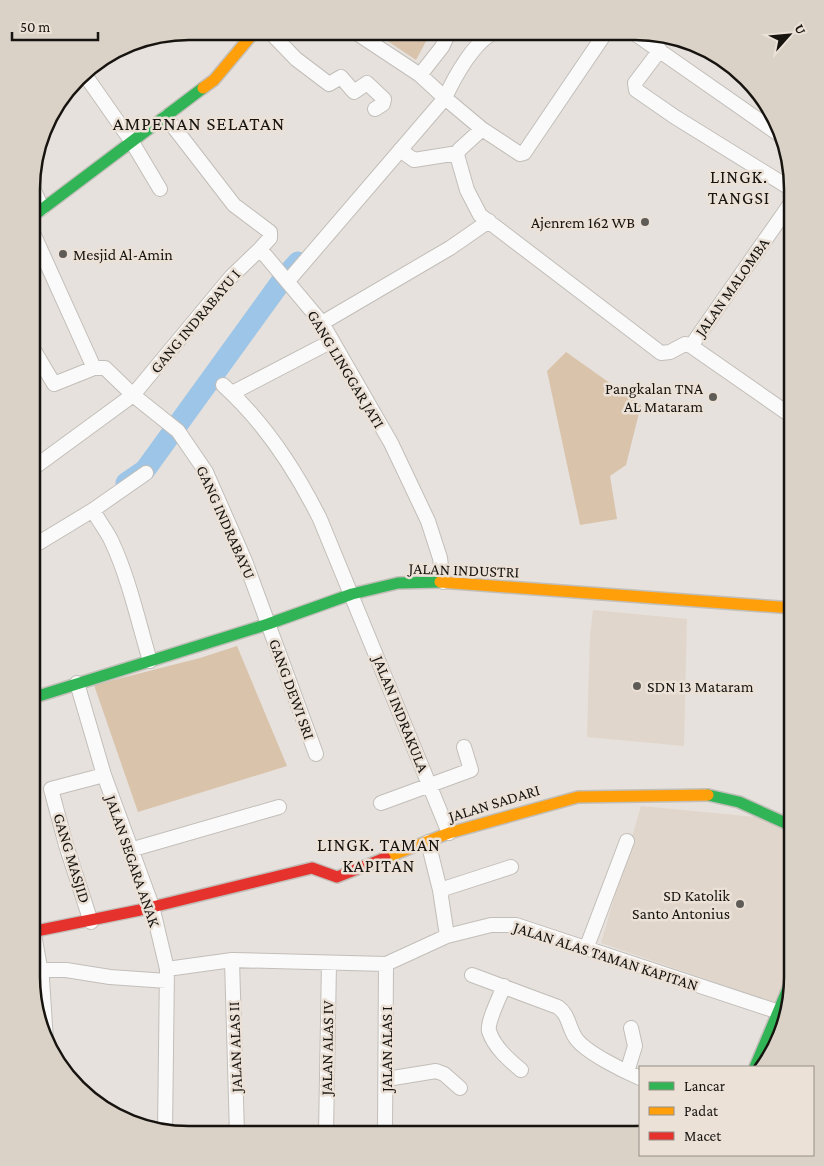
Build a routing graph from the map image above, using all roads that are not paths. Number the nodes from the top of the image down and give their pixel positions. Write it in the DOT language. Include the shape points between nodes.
graph roads {
  1 [pos="248,40"];
  2 [pos="277,40"];
  3 [pos="367,40"];
  4 [pos="445,40"];
  5 [pos="483,40"];
  6 [pos="601,40"];
  7 [pos="646,41"];
  8 [pos="660,50"];
  9 [pos="420,75"];
  10 [pos="88,80"];
  11 [pos="441,95"];
  12 [pos="375,109"];
  13 [pos="166,117"];
  14 [pos="482,129"];
  15 [pos="771,129"];
  16 [pos="132,142"];
  17 [pos="400,150"];
  18 [pos="458,153"];
  19 [pos="784,184"];
  20 [pos="160,189"];
  21 [pos="40,210"];
  22 [pos="784,213"];
  23 [pos="490,222"];
  24 [pos="40,249"];
  25 [pos="260,249"];
  26 [pos="286,278"];
  27 [pos="322,323"];
  28 [pos="332,341"];
  29 [pos="691,346"];
  30 [pos="40,360"];
  31 [pos="100,368"];
  32 [pos="133,395"];
  33 [pos="784,411"];
  34 [pos="40,463"];
  35 [pos="146,473"];
  36 [pos="93,510"];
  37 [pos="40,542"];
  38 [pos="443,582"];
  39 [pos="352,594"];
  40 [pos="784,607"];
  41 [pos="268,624"];
  42 [pos="150,661"];
  43 [pos="77,683"];
  44 [pos="40,695"];
  45 [pos="464,747"];
  46 [pos="316,754"];
  47 [pos="104,775"];
  48 [pos="430,785"];
  49 [pos="381,803"];
  50 [pos="279,807"];
  51 [pos="784,822"];
  52 [pos="449,834"];
  53 [pos="627,841"];
  54 [pos="428,842"];
  55 [pos="130,850"];
  56 [pos="511,867"];
  57 [pos="440,890"];
  58 [pos="152,906"];
  59 [pos="91,922"];
  60 [pos="40,930"];
  61 [pos="447,936"];
  62 [pos="586,948"];
  63 [pos="232,960"];
  64 [pos="40,962"];
  65 [pos="329,963"];
  66 [pos="386,964"];
  67 [pos="41,970"];
  68 [pos="472,974"];
  69 [pos="167,975"];
  70 [pos="504,986"];
  71 [pos="780,1008"];
  72 [pos="44,1009"];
  73 [pos="779,1012"];
  74 [pos="631,1028"];
  75 [pos="757,1063"];
  76 [pos="521,1070"];
  77 [pos="627,1072"];
  78 [pos="639,1078"];
  79 [pos="387,1079"];
  80 [pos="460,1088"];
  81 [pos="165,1124"];
  82 [pos="237,1126"];
  83 [pos="326,1126"];
  84 [pos="385,1126"];
  1 -- 13 [label="main road" via="214,80"];
  2 -- 12 [label="street" via="329,84 340,77 354,92 367,83 384,99 383,104"];
  3 -- 9 [label="street"];
  4 -- 9 [label="street"];
  5 -- 11 [label="street"];
  6 -- 14 [label="street" via="524,153 520,154"];
  7 -- 8 [label="street"];
  8 -- 15 [label="street"];
  8 -- 19 [label="street" via="635,83 636,90"];
  9 -- 11 [label="street"];
  10 -- 16 [label="street"];
  11 -- 14 [label="street"];
  11 -- 17 [label="street"];
  13 -- 16 [label="main road"];
  13 -- 25 [label="street" via="234,205 269,230 270,238"];
  14 -- 18 [label="street"];
  16 -- 20 [label="street"];
  16 -- 21 [label="main road"];
  17 -- 18 [label="street" via="414,160"];
  17 -- 26 [label="street"];
  18 -- 23 [label="street" via="467,190 480,214"];
  22 -- 29 [label="street, JALAN MALOMBA"];
  23 -- 27 [label="street"];
  23 -- 29 [label="street" via="661,353 685,344"];
  24 -- 31 [label="street"];
  25 -- 26 [label="street, GANG LINGGAR JATI"];
  25 -- 32 [label="street, GANG INDRABAYU I" via="231,277"];
  26 -- 27 [label="street, GANG LINGGAR JATI"];
  27 -- 28 [label="street, GANG LINGGAR JATI"];
  28 -- 38 [label="street, GANG LINGGAR JATI" via="391,443 428,521 440,558"];
  28 -- 39 [label="street, JALAN INDRAKULA" via="228,389 300,479"];
  29 -- 33 [label="street, JALAN MALOMBA"];
  30 -- 31 [label="street" via="54,384"];
  31 -- 32 [label="street, GANG INDRABAYU"];
  32 -- 34 [label="street, GANG INDRABAYU I"];
  32 -- 41 [label="street, GANG INDRABAYU" via="178,431 215,489"];
  35 -- 36 [label="street"];
  36 -- 37 [label="street"];
  36 -- 42 [label="street" via="120,564"];
  38 -- 39 [label="main road, JALAN INDUSTRI" via="398,583"];
  38 -- 40 [label="main road, JALAN INDUSTRI"];
  39 -- 41 [label="main road, JALAN INDUSTRI"];
  39 -- 48 [label="street, JALAN INDRAKULA"];
  41 -- 42 [label="main road, JALAN INDUSTRI"];
  41 -- 46 [label="street, GANG DEWI SRI"];
  42 -- 43 [label="main road, JALAN INDUSTRI"];
  43 -- 44 [label="main road, JALAN INDUSTRI"];
  43 -- 47 [label="street, JALAN SEGARA ANAK"];
  45 -- 48 [label="street" via="471,770"];
  47 -- 55 [label="street, JALAN SEGARA ANAK"];
  47 -- 59 [label="street, GANG MASJID" via="52,789"];
  48 -- 49 [label="street"];
  48 -- 52 [label="street, JALAN INDRAKULA"];
  50 -- 55 [label="street"];
  51 -- 52 [label="main road, JALAN SADARI" via="739,802 710,795 604,795 562,800"];
  52 -- 54 [label="main road, JALAN SADARI"];
  53 -- 62 [label="street"];
  54 -- 57 [label="street"];
  54 -- 58 [label="main road, JALAN SADARI" via="337,877 312,868"];
  55 -- 58 [label="street, JALAN SEGARA ANAK"];
  56 -- 57 [label="street"];
  57 -- 61 [label="street"];
  58 -- 59 [label="main road, GANG MASJID"];
  58 -- 69 [label="street, JALAN SEGARA ANAK"];
  59 -- 60 [label="main road, GANG MASJID"];
  61 -- 62 [label="street, JALAN ALAS TAMAN KAPITAN" via="503,924"];
  61 -- 66 [label="street, JALAN ALAS TAMAN KAPITAN"];
  62 -- 73 [label="street, JALAN ALAS TAMAN KAPITAN"];
  63 -- 65 [label="street, JALAN ALAS TAMAN KAPITAN"];
  63 -- 69 [label="street, JALAN ALAS TAMAN KAPITAN"];
  63 -- 82 [label="street, JALAN ALAS II"];
  64 -- 67 [label="street"];
  65 -- 66 [label="street, JALAN ALAS TAMAN KAPITAN"];
  65 -- 83 [label="street, JALAN ALAS IV"];
  66 -- 79 [label="street, JALAN ALAS I"];
  67 -- 69 [label="street" via="66,970 110,977"];
  67 -- 72 [label="street"];
  68 -- 70 [label="street"];
  69 -- 81 [label="street, JALAN SEGARA ANAK"];
  70 -- 76 [label="street" via="489,1031 506,1057"];
  70 -- 77 [label="street" via="558,1007 567,1016 579,1042"];
  71 -- 73 [label="main road"];
  73 -- 75 [label="main road"];
  74 -- 77 [label="street" via="635,1046"];
  77 -- 78 [label="street"];
  79 -- 80 [label="street" via="436,1071"];
  79 -- 84 [label="street, JALAN ALAS I"];
}
